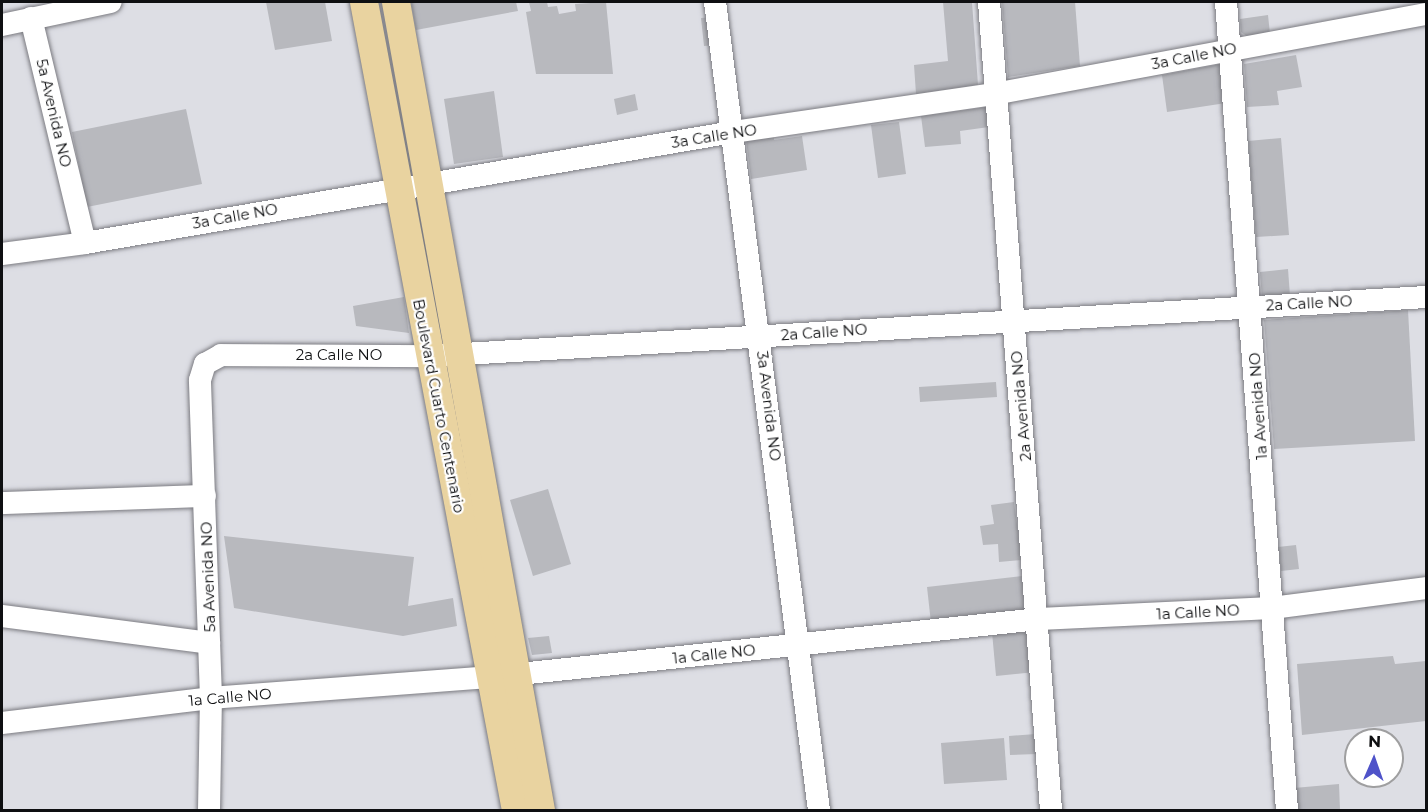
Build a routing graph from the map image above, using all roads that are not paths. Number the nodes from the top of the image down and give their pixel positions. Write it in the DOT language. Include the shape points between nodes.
graph roads {
  1 [pos="111,2"];
  2 [pos="364,2"];
  3 [pos="396,2"];
  4 [pos="715,2"];
  5 [pos="989,2"];
  6 [pos="1226,2"];
  7 [pos="1426,14"];
  8 [pos="31,18"];
  9 [pos="2,25"];
  10 [pos="1230,50"];
  11 [pos="994,94"];
  12 [pos="733,132"];
  13 [pos="427,183"];
  14 [pos="397,187"];
  15 [pos="85,243"];
  16 [pos="2,254"];
  17 [pos="1426,297"];
  18 [pos="1251,305"];
  19 [pos="1014,320"];
  20 [pos="760,336"];
  21 [pos="458,354"];
  22 [pos="221,355"];
  23 [pos="430,356"];
  24 [pos="205,496"];
  25 [pos="2,503"];
  26 [pos="1426,588"];
  27 [pos="1272,608"];
  28 [pos="2,616"];
  29 [pos="1039,619"];
  30 [pos="209,643"];
  31 [pos="799,646"];
  32 [pos="504,676"];
  33 [pos="211,698"];
  34 [pos="2,723"];
  35 [pos="209,810"];
  36 [pos="516,810"];
  37 [pos="541,810"];
  38 [pos="819,810"];
  39 [pos="1051,810"];
  40 [pos="1287,810"];
  1 -- 8 [label="street"];
  2 -- 14 [label="main road, Boulevard Cuarto Centenario"];
  3 -- 13 [label="main road, Boulevard Cuarto Centenario"];
  4 -- 12 [label="street, 3a Avenida NO"];
  5 -- 11 [label="street, 2a Avenida NO"];
  6 -- 10 [label="street, 1a Avenida NO"];
  7 -- 10 [label="street, 3a Calle NO"];
  8 -- 9 [label="street"];
  8 -- 15 [label="street, 5a Avenida NO"];
  10 -- 11 [label="street, 3a Calle NO"];
  10 -- 18 [label="street, 1a Avenida NO"];
  11 -- 12 [label="street, 3a Calle NO"];
  11 -- 19 [label="street, 2a Avenida NO"];
  12 -- 13 [label="street, 3a Calle NO"];
  12 -- 20 [label="street, 3a Avenida NO"];
  13 -- 14 [label="street, 3a Calle NO"];
  13 -- 21 [label="main road, Boulevard Cuarto Centenario"];
  14 -- 15 [label="street, 3a Calle NO"];
  14 -- 23 [label="main road, Boulevard Cuarto Centenario"];
  15 -- 16 [label="street, 3a Calle NO"];
  17 -- 18 [label="street, 2a Calle NO"];
  18 -- 19 [label="street, 2a Calle NO"];
  18 -- 27 [label="street, 1a Avenida NO"];
  19 -- 20 [label="street, 2a Calle NO"];
  19 -- 29 [label="street, 2a Avenida NO"];
  20 -- 21 [label="street, 2a Calle NO"];
  20 -- 31 [label="street, 3a Avenida NO"];
  21 -- 23 [label="street, 2a Calle NO"];
  21 -- 32 [label="main road, Boulevard Cuarto Centenario"];
  22 -- 23 [label="street, 2a Calle NO"];
  22 -- 24 [label="street, 5a Avenida NO" via="205,364 200,380"];
  23 -- 32 [label="main road, Boulevard Cuarto Centenario"];
  24 -- 25 [label="street"];
  24 -- 30 [label="street, 5a Avenida NO"];
  26 -- 27 [label="street, 1a Calle NO"];
  27 -- 29 [label="street, 1a Calle NO"];
  27 -- 40 [label="street, 1a Avenida NO"];
  28 -- 30 [label="street"];
  29 -- 31 [label="street, 1a Calle NO"];
  29 -- 39 [label="street, 2a Avenida NO"];
  30 -- 33 [label="street, 5a Avenida NO"];
  31 -- 32 [label="street, 1a Calle NO"];
  31 -- 38 [label="street, 3a Avenida NO"];
  32 -- 33 [label="street, 1a Calle NO"];
  32 -- 36 [label="main road, Boulevard Cuarto Centenario"];
  32 -- 37 [label="main road, Boulevard Cuarto Centenario"];
  33 -- 34 [label="street, 1a Calle NO"];
  33 -- 35 [label="street, 5a Avenida NO"];
}
